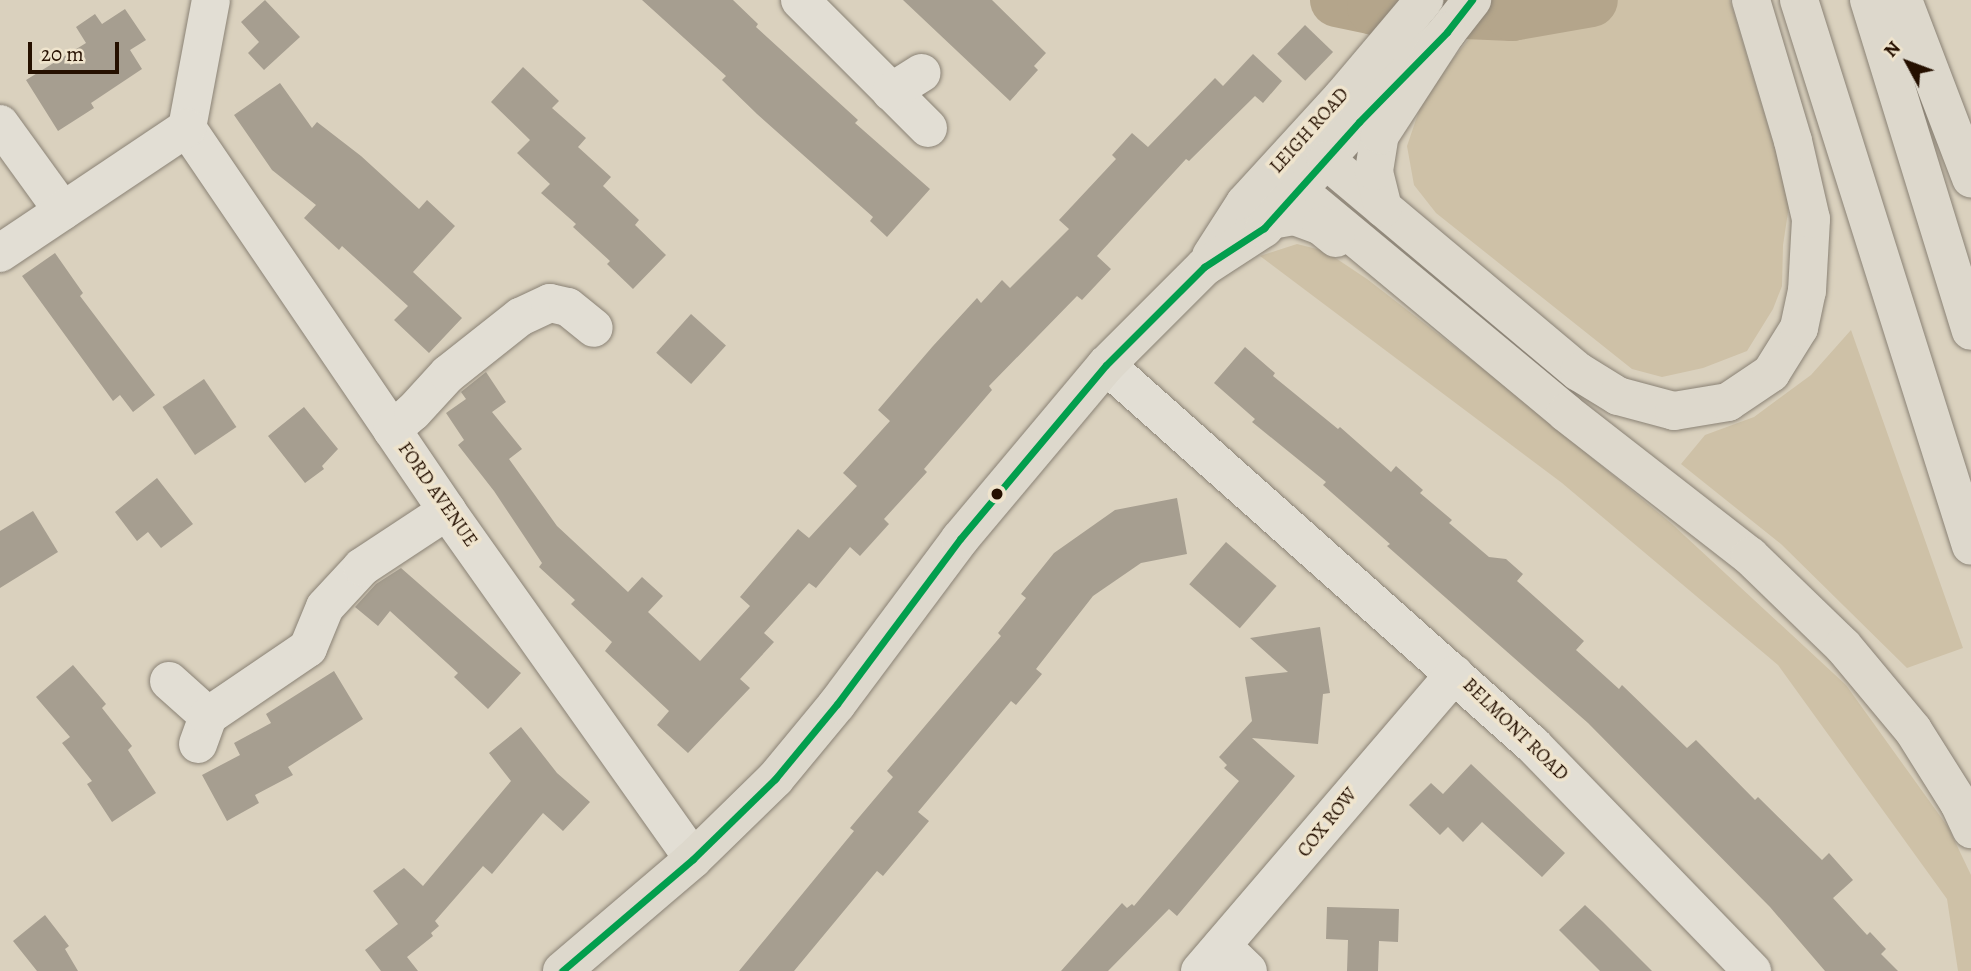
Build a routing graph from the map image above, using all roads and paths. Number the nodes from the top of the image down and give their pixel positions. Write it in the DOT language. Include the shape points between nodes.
graph roads {
  1 [pos="211,0"];
  2 [pos="800,0"];
  3 [pos="1424,0"];
  4 [pos="1472,0"];
  5 [pos="1751,0"];
  6 [pos="1799,0"];
  7 [pos="1869,0"];
  8 [pos="1902,0"];
  9 [pos="1447,32"];
  10 [pos="0,124"];
  11 [pos="187,128"];
  12 [pos="929,128"];
  13 [pos="1290,154"];
  14 [pos="1326,160"];
  15 [pos="1971,178"];
  16 [pos="1299,191"];
  17 [pos="1383,208"];
  18 [pos="63,211"];
  19 [pos="1272,220"];
  20 [pos="0,253"];
  21 [pos="1204,267"];
  22 [pos="594,328"];
  23 [pos="1971,331"];
  24 [pos="1106,365"];
  25 [pos="1566,414"];
  26 [pos="392,430"];
  27 [pos="447,511"];
  28 [pos="1971,546"];
  29 [pos="1455,674"];
  30 [pos="169,681"];
  31 [pos="1971,829"];
  32 [pos="693,859"];
  33 [pos="1223,963"];
  34 [pos="562,971"];
  35 [pos="1752,971"];
  1 -- 11 [label="street"];
  2 -- 12 [label="street" via="907,82"];
  3 -- 13 [label="main road, LEIGH ROAD"];
  4 -- 9 [label="main road, LEIGH ROAD"];
  5 -- 17 [label="main road" via="1811,219 1807,291 1799,328 1771,373 1728,402 1674,411 1618,396 1579,372"];
  6 -- 28 [label="main road"];
  7 -- 23 [label="main road"];
  8 -- 15 [label="main road"];
  9 -- 14 [label="main road, LEIGH ROAD"];
  9 -- 17 [label="main road" via="1380,135 1374,171"];
  10 -- 18 [label="street"];
  11 -- 18 [label="street"];
  11 -- 26 [label="street, FORD AVENUE"];
  13 -- 14 [label="main road"];
  13 -- 16 [label="main road"];
  13 -- 21 [label="main road, LEIGH ROAD" via="1245,203"];
  14 -- 16 [label="main road, LEIGH ROAD"];
  14 -- 17 [label="main road"];
  16 -- 19 [label="main road, LEIGH ROAD"];
  16 -- 25 [label="main road"];
  18 -- 20 [label="street"];
  19 -- 21 [label="main road, LEIGH ROAD"];
  19 -- 25 [label="main road" via="1294,216 1321,226 1462,339"];
  21 -- 24 [label="main road, LEIGH ROAD"];
  22 -- 26 [label="street" via="568,307 550,303 520,317 448,374"];
  24 -- 29 [label="street, BELMONT ROAD"];
  24 -- 32 [label="main road, LEIGH ROAD" via="944,559 810,739"];
  25 -- 31 [label="main road" via="1750,556 1843,646 1913,730"];
  26 -- 27 [label="street, FORD AVENUE"];
  27 -- 30 [label="street" via="362,568 325,607 309,648 203,730"];
  27 -- 32 [label="street, FORD AVENUE"];
  29 -- 33 [label="street, COX ROW"];
  29 -- 35 [label="street, BELMONT ROAD" via="1533,745"];
  32 -- 34 [label="main road, LEIGH ROAD"];
}
